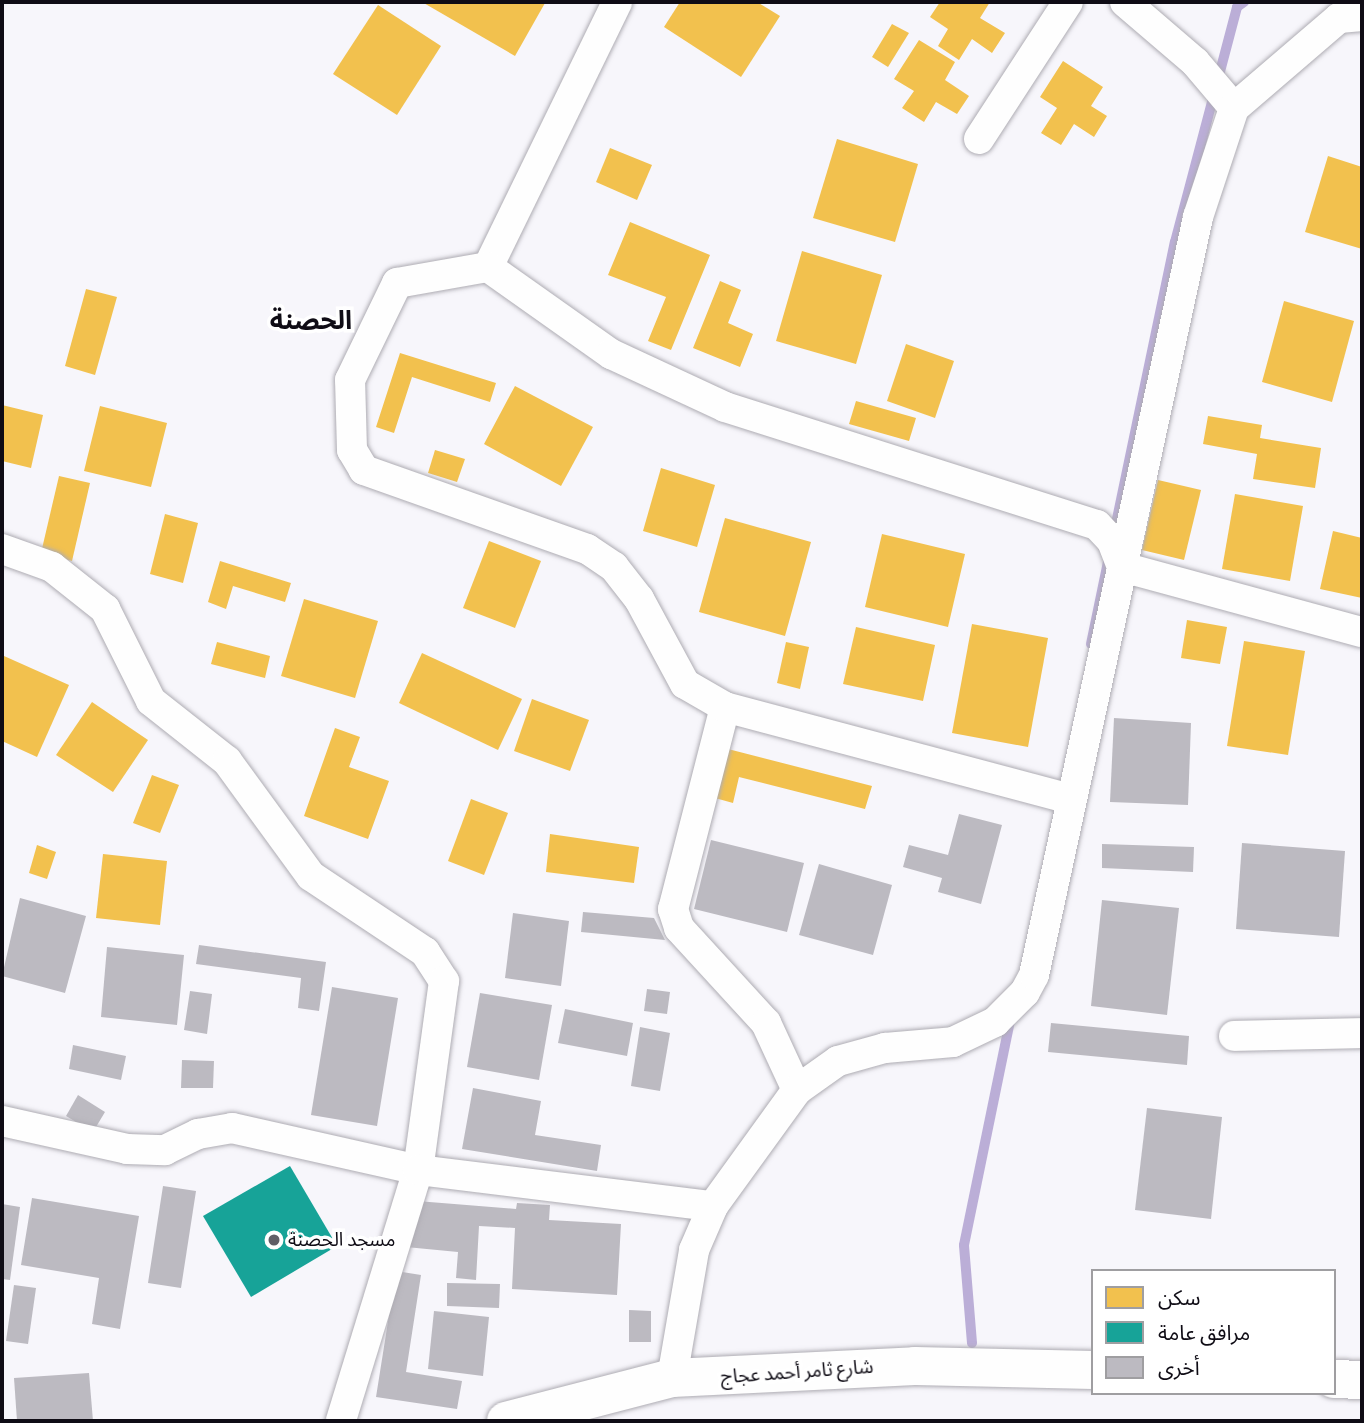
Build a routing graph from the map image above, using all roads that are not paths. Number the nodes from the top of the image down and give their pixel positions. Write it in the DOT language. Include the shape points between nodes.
graph roads {
  1 [pos="617,2"];
  2 [pos="1068,2"];
  3 [pos="1125,2"];
  4 [pos="1362,16"];
  5 [pos="1234,108"];
  6 [pos="979,139"];
  7 [pos="488,267"];
  8 [pos="2,549"];
  9 [pos="1122,567"];
  10 [pos="1362,632"];
  11 [pos="725,707"];
  12 [pos="1070,799"];
  13 [pos="1362,1033"];
  14 [pos="1234,1036"];
  15 [pos="797,1090"];
  16 [pos="2,1121"];
  17 [pos="418,1170"];
  18 [pos="713,1206"];
  19 [pos="1091,1370"];
  20 [pos="672,1378"];
  21 [pos="1336,1379"];
  22 [pos="1362,1380"];
  23 [pos="341,1421"];
  24 [pos="506,1421"];
  1 -- 7 [label="street"];
  2 -- 6 [label="street"];
  3 -- 5 [label="street" via="1195,62"];
  4 -- 5 [label="street" via="1339,18"];
  5 -- 9 [label="street" via="1198,217"];
  7 -- 9 [label="street" via="611,354 725,407 1097,525 1112,541"];
  7 -- 11 [label="street" via="397,284 350,380 352,450 364,470 587,549 614,567 639,598 685,684"];
  8 -- 17 [label="street" via="52,568 105,609 151,701 227,761 311,876 425,952 444,981"];
  9 -- 10 [label="street"];
  9 -- 12 [label="street"];
  11 -- 12 [label="street"];
  11 -- 15 [label="street" via="673,909 679,928 766,1023"];
  12 -- 15 [label="street" via="1034,975 1013,1005 995,1021 953,1042 885,1048 838,1061"];
  13 -- 14 [label="street"];
  15 -- 18 [label="street"];
  16 -- 17 [label="street" via="127,1149 165,1150 198,1134 232,1128"];
  17 -- 18 [label="street"];
  17 -- 23 [label="street"];
  18 -- 20 [label="street" via="694,1250"];
  19 -- 20 [label="main road, شارع ثامر أحمد عجاج" via="915,1366"];
  20 -- 24 [label="main road, شارع ثامر أحمد عجاج"];
  21 -- 22 [label="main road"];
}
